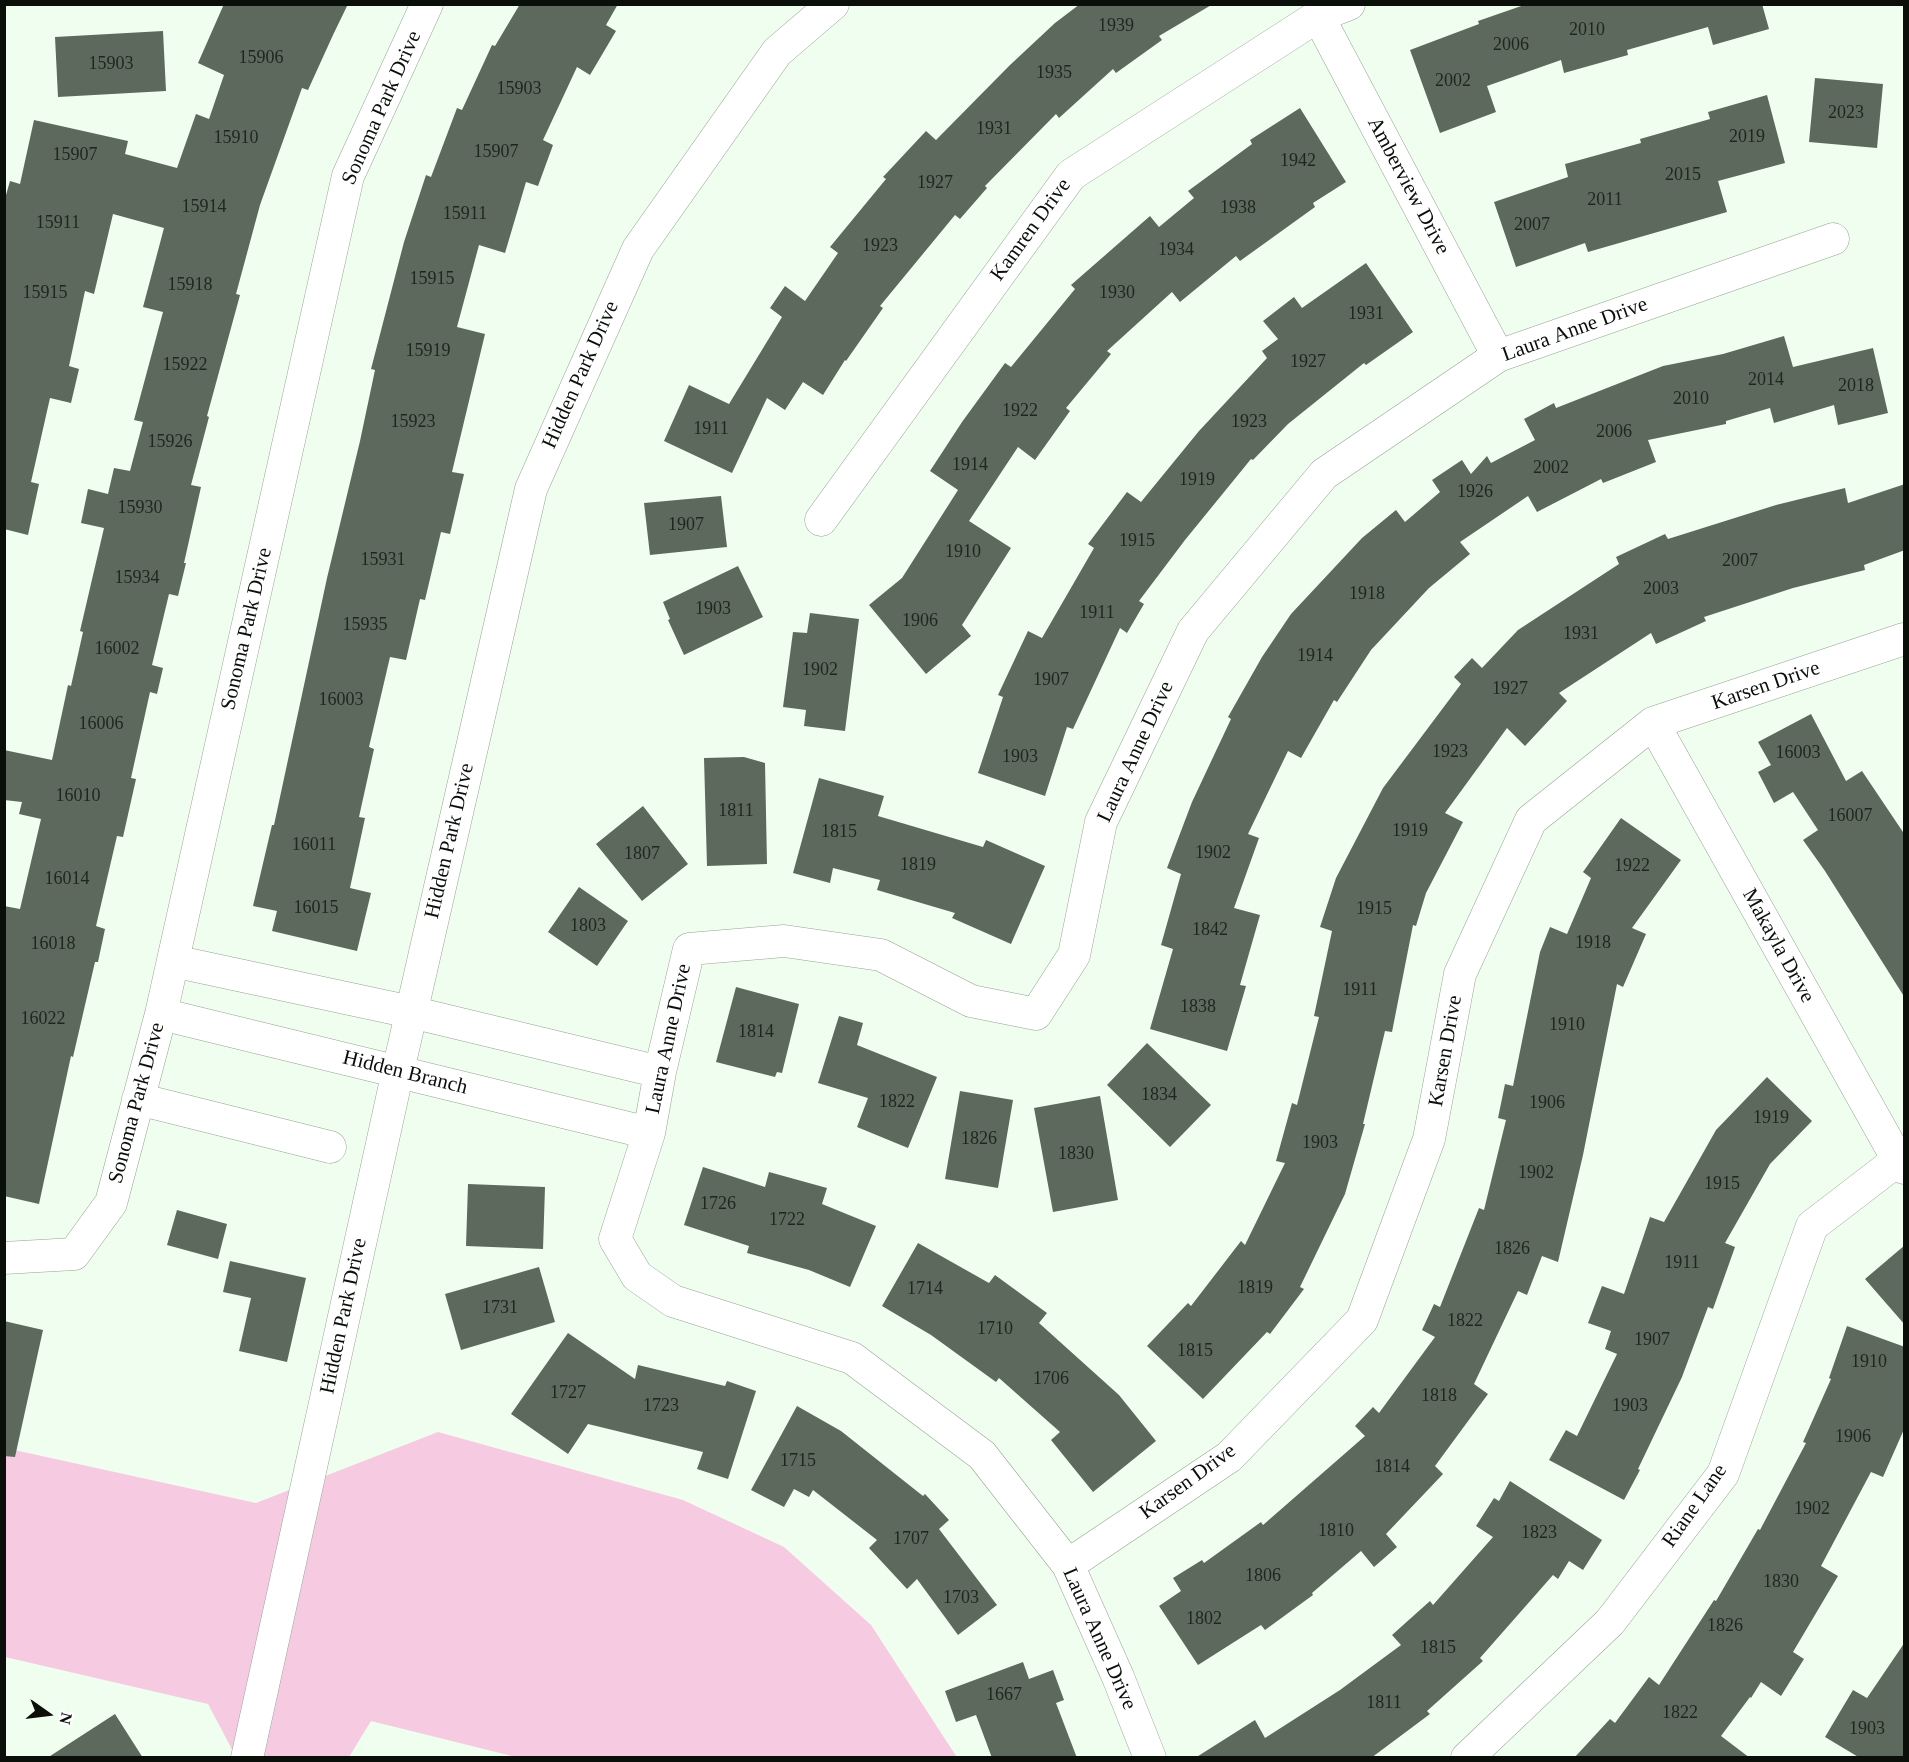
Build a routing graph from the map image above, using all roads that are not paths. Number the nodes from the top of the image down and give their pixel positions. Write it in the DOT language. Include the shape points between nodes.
graph roads {
  1 [pos="427,4"];
  2 [pos="832,4"];
  3 [pos="1349,4"];
  4 [pos="1318,16"];
  5 [pos="1833,240"];
  6 [pos="1498,356"];
  7 [pos="821,520"];
  8 [pos="1905,639"];
  9 [pos="1653,723"];
  10 [pos="173,961"];
  11 [pos="411,1012"];
  12 [pos="161,1014"];
  13 [pos="398,1071"];
  14 [pos="660,1072"];
  15 [pos="138,1099"];
  16 [pos="649,1133"];
  17 [pos="330,1148"];
  18 [pos="1901,1164"];
  19 [pos="4,1258"];
  20 [pos="1068,1565"];
  21 [pos="247,1758"];
  22 [pos="1150,1758"];
  23 [pos="1467,1758"];
  1 -- 10 [label="street, Sonoma Park Drive" via="348,176"];
  2 -- 11 [label="street, Hidden Park Drive" via="777,52 638,249 531,489"];
  3 -- 4 [label="street, Kamren Drive"];
  4 -- 6 [label="street, Amberview Drive"];
  4 -- 7 [label="street, Kamren Drive" via="1071,175"];
  5 -- 6 [label="street, Laura Anne Drive"];
  6 -- 14 [label="street, Laura Anne Drive" via="1324,474 1193,631 1101,822 1074,955 1036,1014 971,1001 881,955 784,941 689,949"];
  8 -- 9 [label="street, Karsen Drive"];
  9 -- 18 [label="street, Makayla Drive"];
  9 -- 20 [label="street, Karsen Drive" via="1531,820 1460,974 1429,1139 1362,1320 1229,1457"];
  10 -- 11 [label="street"];
  10 -- 12 [label="street, Sonoma Park Drive"];
  11 -- 13 [label="street, Hidden Park Drive"];
  11 -- 14 [label="street"];
  12 -- 13 [label="street, Hidden Branch"];
  12 -- 15 [label="street, Sonoma Park Drive"];
  13 -- 16 [label="street, Hidden Branch"];
  13 -- 21 [label="street, Hidden Park Drive"];
  14 -- 16 [label="street, Laura Anne Drive"];
  15 -- 17 [label="street"];
  15 -- 19 [label="street, Sonoma Park Drive" via="111,1203 74,1254"];
  16 -- 20 [label="street, Laura Anne Drive" via="615,1239 637,1275 673,1301 852,1358 982,1455"];
  18 -- 23 [label="street, Riane Lane" via="1812,1226 1723,1474 1610,1622"];
  20 -- 22 [label="street, Laura Anne Drive"];
}
